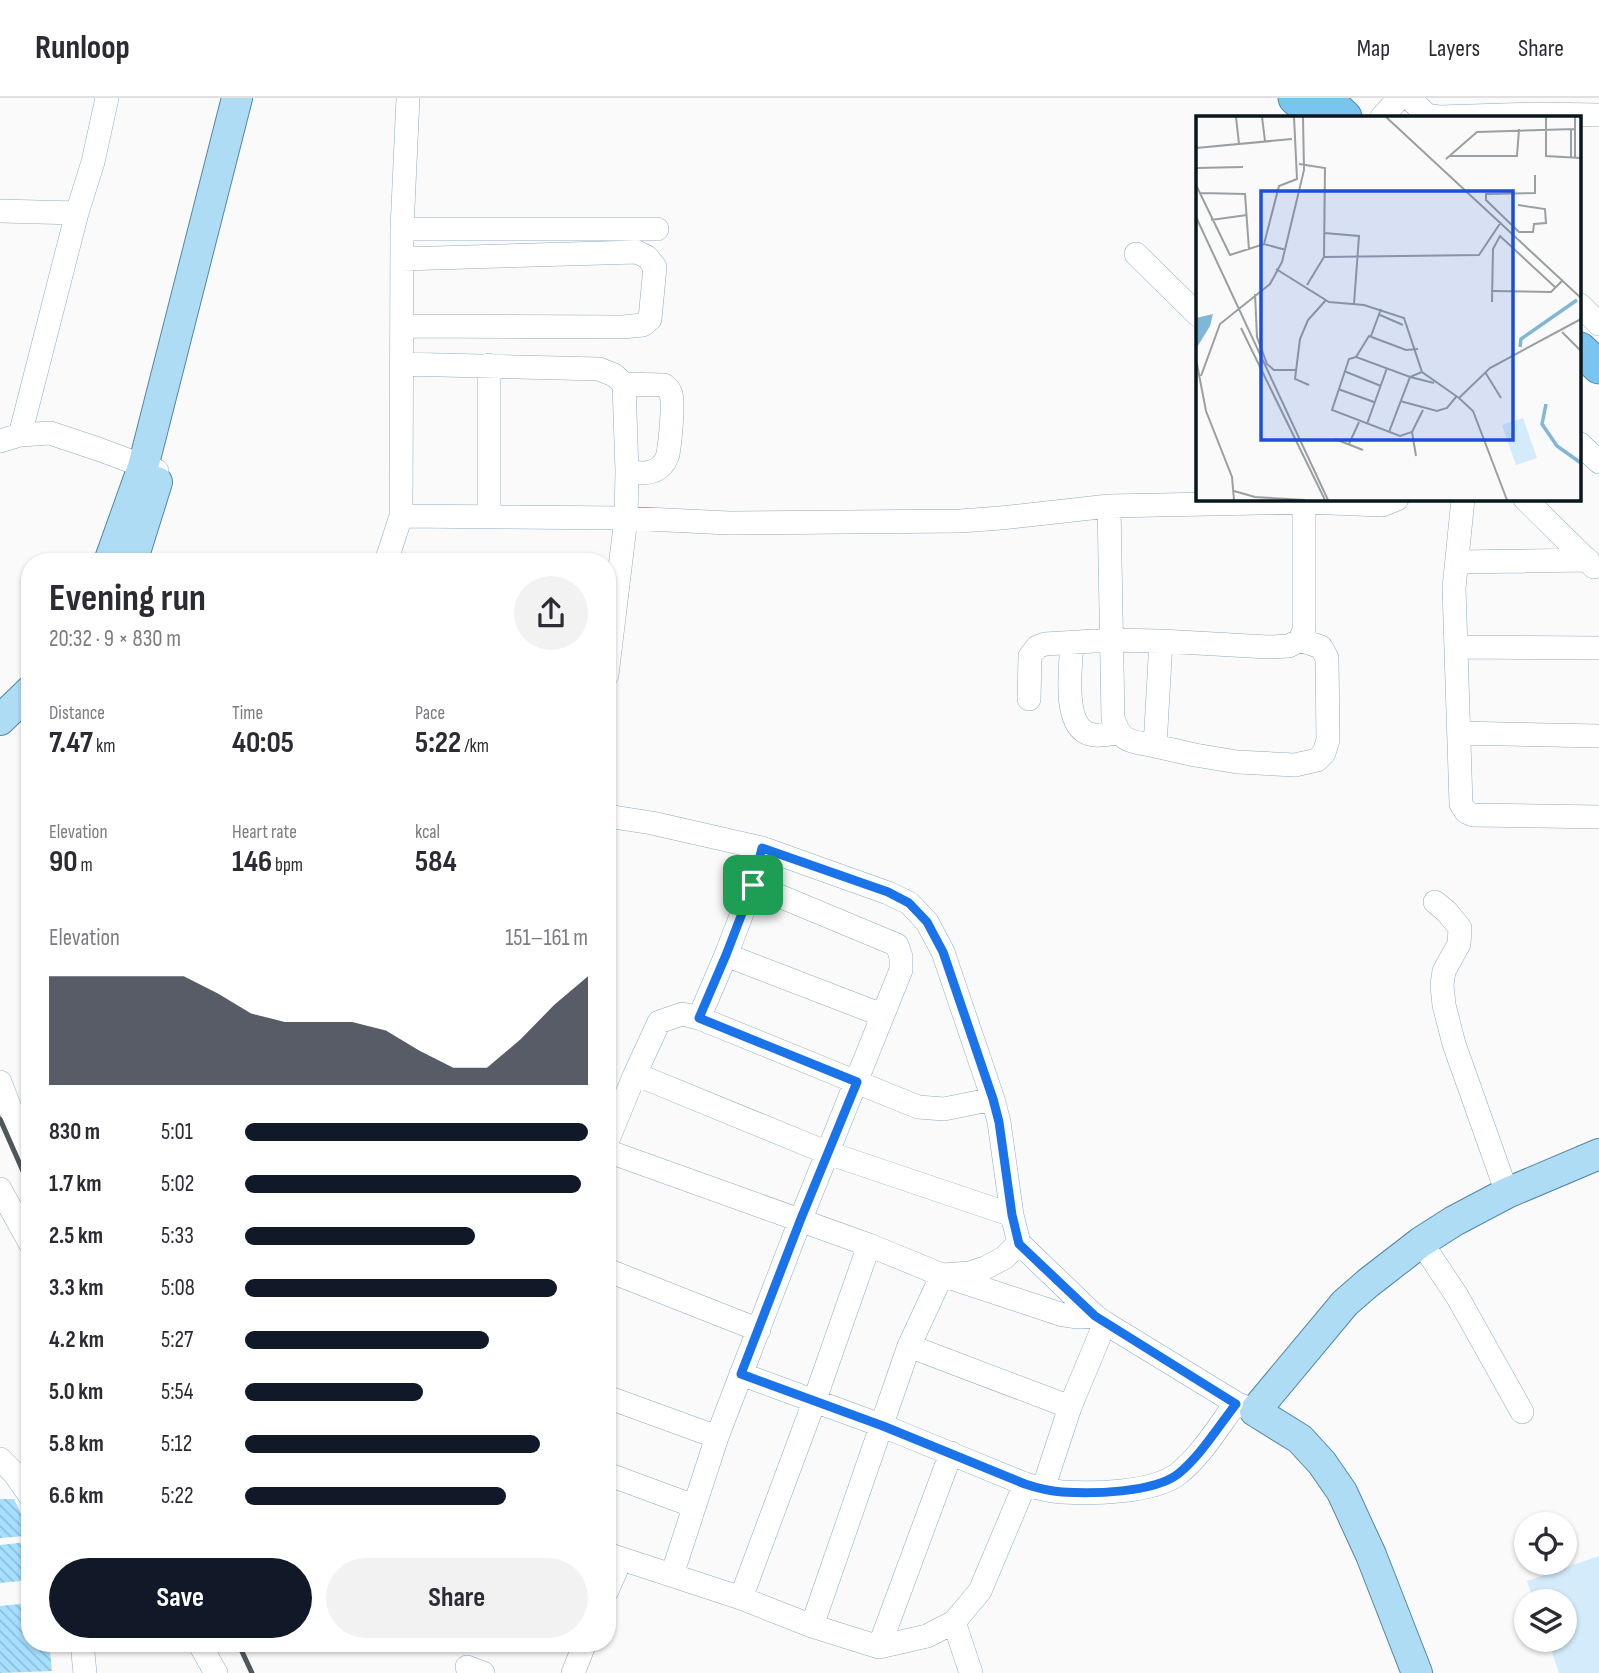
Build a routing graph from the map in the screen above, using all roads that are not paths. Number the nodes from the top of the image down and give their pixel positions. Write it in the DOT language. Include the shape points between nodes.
graph roads {
  1 [pos="107,98"];
  2 [pos="237,98"];
  3 [pos="250,98"];
  4 [pos="408,98"];
  5 [pos="1295,98"];
  6 [pos="1325,98"];
  7 [pos="1399,98"];
  8 [pos="1409,98"];
  9 [pos="1599,115"];
  10 [pos="1315,116"];
  11 [pos="1344,116"];
  12 [pos="1383,116"];
  13 [pos="1427,116"];
  14 [pos="1472,116"];
  15 [pos="0,211"];
  16 [pos="77,213"];
  17 [pos="402,229"];
  18 [pos="657,229"];
  19 [pos="1136,254"];
  20 [pos="402,259"];
  21 [pos="1582,307"];
  22 [pos="1196,313"];
  23 [pos="1599,324"];
  24 [pos="402,326"];
  25 [pos="1582,351"];
  26 [pos="402,364"];
  27 [pos="489,365"];
  28 [pos="1599,367"];
  29 [pos="624,383"];
  30 [pos="10,438"];
  31 [pos="1582,446"];
  32 [pos="1599,462"];
  33 [pos="151,470"];
  34 [pos="627,471"];
  35 [pos="1394,500"];
  36 [pos="1463,500"];
  37 [pos="1526,500"];
  38 [pos="1304,502"];
  39 [pos="1109,506"];
  40 [pos="401,516"];
  41 [pos="489,517"];
  42 [pos="626,518"];
  43 [pos="113,553"];
  44 [pos="137,553"];
  45 [pos="389,553"];
  46 [pos="1457,562"];
  47 [pos="1593,566"];
  48 [pos="616,601"];
  49 [pos="1111,640"];
  50 [pos="1300,640"];
  51 [pos="1161,641"];
  52 [pos="1072,642"];
  53 [pos="1456,647"];
  54 [pos="1599,648"];
  55 [pos="1029,699"];
  56 [pos="21,700"];
  57 [pos="0,720"];
  58 [pos="21,723"];
  59 [pos="1117,733"];
  60 [pos="1459,733"];
  61 [pos="1599,736"];
  62 [pos="0,739"];
  63 [pos="1155,746"];
  64 [pos="616,817"];
  65 [pos="1599,817"];
  66 [pos="762,848"];
  67 [pos="753,885"];
  68 [pos="1435,902"];
  69 [pos="726,955"];
  70 [pos="882,1015"];
  71 [pos="699,1018"];
  72 [pos="635,1074"];
  73 [pos="0,1082"];
  74 [pos="857,1082"];
  75 [pos="993,1099"];
  76 [pos="616,1120"];
  77 [pos="21,1137"];
  78 [pos="828,1153"];
  79 [pos="616,1154"];
  80 [pos="1599,1154"];
  81 [pos="0,1189"];
  82 [pos="1507,1193"];
  83 [pos="1012,1215"];
  84 [pos="800,1221"];
  85 [pos="21,1227"];
  86 [pos="1422,1242"];
  87 [pos="1019,1244"];
  88 [pos="869,1245"];
  89 [pos="616,1274"];
  90 [pos="942,1275"];
  91 [pos="1100,1319"];
  92 [pos="759,1331"];
  93 [pos="909,1346"];
  94 [pos="741,1374"];
  95 [pos="616,1400"];
  96 [pos="814,1402"];
  97 [pos="1070,1407"];
  98 [pos="1246,1407"];
  99 [pos="1522,1412"];
  100 [pos="883,1426"];
  101 [pos="717,1437"];
  102 [pos="951,1453"];
  103 [pos="0,1459"];
  104 [pos="616,1477"];
  105 [pos="21,1483"];
  106 [pos="1034,1487"];
  107 [pos="694,1506"];
  108 [pos="616,1558"];
  109 [pos="672,1575"];
  110 [pos="741,1598"];
  111 [pos="954,1622"];
  112 [pos="812,1626"];
  113 [pos="879,1647"];
  114 [pos="83,1652"];
  115 [pos="204,1652"];
  116 [pos="581,1652"];
  117 [pos="85,1673"];
  118 [pos="216,1673"];
  119 [pos="573,1673"];
  120 [pos="971,1673"];
  121 [pos="1417,1673"];
  1 -- 16 [label="street"];
  2 -- 33 [label="main road"];
  3 -- 33 [label="main road" via="199,321"];
  4 -- 17 [label="street"];
  5 -- 10 [label="highway"];
  6 -- 11 [label="highway"];
  7 -- 12 [label="street"];
  8 -- 13 [label="street"];
  9 -- 14 [label="street"];
  15 -- 16 [label="street"];
  16 -- 30 [label="street"];
  17 -- 18 [label="street"];
  17 -- 20 [label="street"];
  19 -- 22 [label="street"];
  20 -- 24 [label="street"];
  20 -- 24 [label="street" via="637,252 655,267 650,319 643,324"];
  21 -- 23 [label="street"];
  24 -- 26 [label="street"];
  25 -- 28 [label="highway"];
  26 -- 27 [label="street"];
  26 -- 40 [label="street"];
  27 -- 29 [label="street" via="599,369"];
  27 -- 41 [label="street"];
  29 -- 34 [label="street"];
  29 -- 34 [label="street" via="664,385 672,406 667,457 661,467 650,472"];
  30 -- 33 [label="street" via="50,433"];
  31 -- 32 [label="street"];
  33 -- 43 [label="main road"];
  33 -- 44 [label="main road"];
  34 -- 42 [label="street"];
  35 -- 38 [label="street" via="1382,505"];
  36 -- 46 [label="street"];
  37 -- 47 [label="street"];
  38 -- 39 [label="street"];
  38 -- 50 [label="street" via="1304,630"];
  39 -- 42 [label="street" via="960,521 729,523"];
  39 -- 49 [label="street"];
  40 -- 41 [label="street"];
  40 -- 45 [label="street"];
  41 -- 42 [label="street"];
  42 -- 48 [label="street"];
  46 -- 47 [label="street"];
  46 -- 53 [label="street"];
  49 -- 51 [label="street"];
  49 -- 52 [label="street"];
  49 -- 59 [label="street"];
  50 -- 51 [label="street" via="1289,646 1268,647"];
  50 -- 63 [label="street" via="1321,648 1327,658 1328,740 1317,760 1296,765 1237,762"];
  51 -- 63 [label="street"];
  52 -- 55 [label="street" via="1045,644 1030,656"];
  52 -- 59 [label="street" via="1070,703 1074,720 1084,732 1097,736"];
  53 -- 54 [label="street"];
  53 -- 60 [label="street"];
  56 -- 57 [label="main road"];
  58 -- 62 [label="main road"];
  59 -- 63 [label="street"];
  60 -- 61 [label="street"];
  60 -- 65 [label="street" via="1461,804 1466,812"];
  64 -- 66 [label="street"];
  66 -- 67 [label="street"];
  66 -- 75 [label="street" via="888,892 909,903 927,922 943,952"];
  67 -- 69 [label="street"];
  67 -- 70 [label="street" via="897,945 901,970"];
  68 -- 82 [label="street" via="1460,928 1459,944 1444,971 1444,1005"];
  69 -- 70 [label="street"];
  69 -- 71 [label="street"];
  70 -- 74 [label="street"];
  71 -- 72 [label="street" via="682,1014 659,1022"];
  71 -- 74 [label="street"];
  72 -- 76 [label="street"];
  72 -- 78 [label="street"];
  73 -- 77 [label="street"];
  74 -- 75 [label="street" via="918,1107 944,1109"];
  74 -- 78 [label="street"];
  75 -- 83 [label="street"];
  78 -- 83 [label="street"];
  78 -- 84 [label="street"];
  79 -- 84 [label="street"];
  80 -- 82 [label="main road"];
  81 -- 85 [label="street"];
  82 -- 86 [label="main road"];
  83 -- 87 [label="street"];
  84 -- 88 [label="street"];
  84 -- 92 [label="street"];
  86 -- 98 [label="main road" via="1345,1303"];
  86 -- 99 [label="street"];
  87 -- 90 [label="street" via="985,1268"];
  87 -- 91 [label="street"];
  88 -- 90 [label="street"];
  88 -- 96 [label="street"];
  89 -- 92 [label="street"];
  90 -- 91 [label="street" via="1063,1315"];
  90 -- 93 [label="street"];
  91 -- 97 [label="street"];
  91 -- 98 [label="street"];
  92 -- 94 [label="street"];
  93 -- 97 [label="street"];
  93 -- 100 [label="street"];
  94 -- 96 [label="street"];
  94 -- 101 [label="street"];
  95 -- 101 [label="street"];
  96 -- 100 [label="street"];
  96 -- 110 [label="street"];
  97 -- 106 [label="street"];
  98 -- 106 [label="street" via="1176,1475 1154,1485 1062,1492"];
  98 -- 121 [label="main road" via="1300,1439 1342,1492"];
  100 -- 102 [label="street"];
  100 -- 112 [label="street"];
  101 -- 107 [label="street"];
  102 -- 106 [label="street"];
  102 -- 113 [label="street"];
  103 -- 105 [label="street"];
  104 -- 107 [label="street"];
  106 -- 111 [label="street" via="980,1591"];
  107 -- 109 [label="street"];
  108 -- 109 [label="street"];
  109 -- 110 [label="street"];
  110 -- 112 [label="street"];
  111 -- 113 [label="street" via="927,1636"];
  111 -- 120 [label="street"];
  112 -- 113 [label="street"];
  114 -- 117 [label="street"];
  115 -- 118 [label="street"];
  116 -- 119 [label="street"];
}
